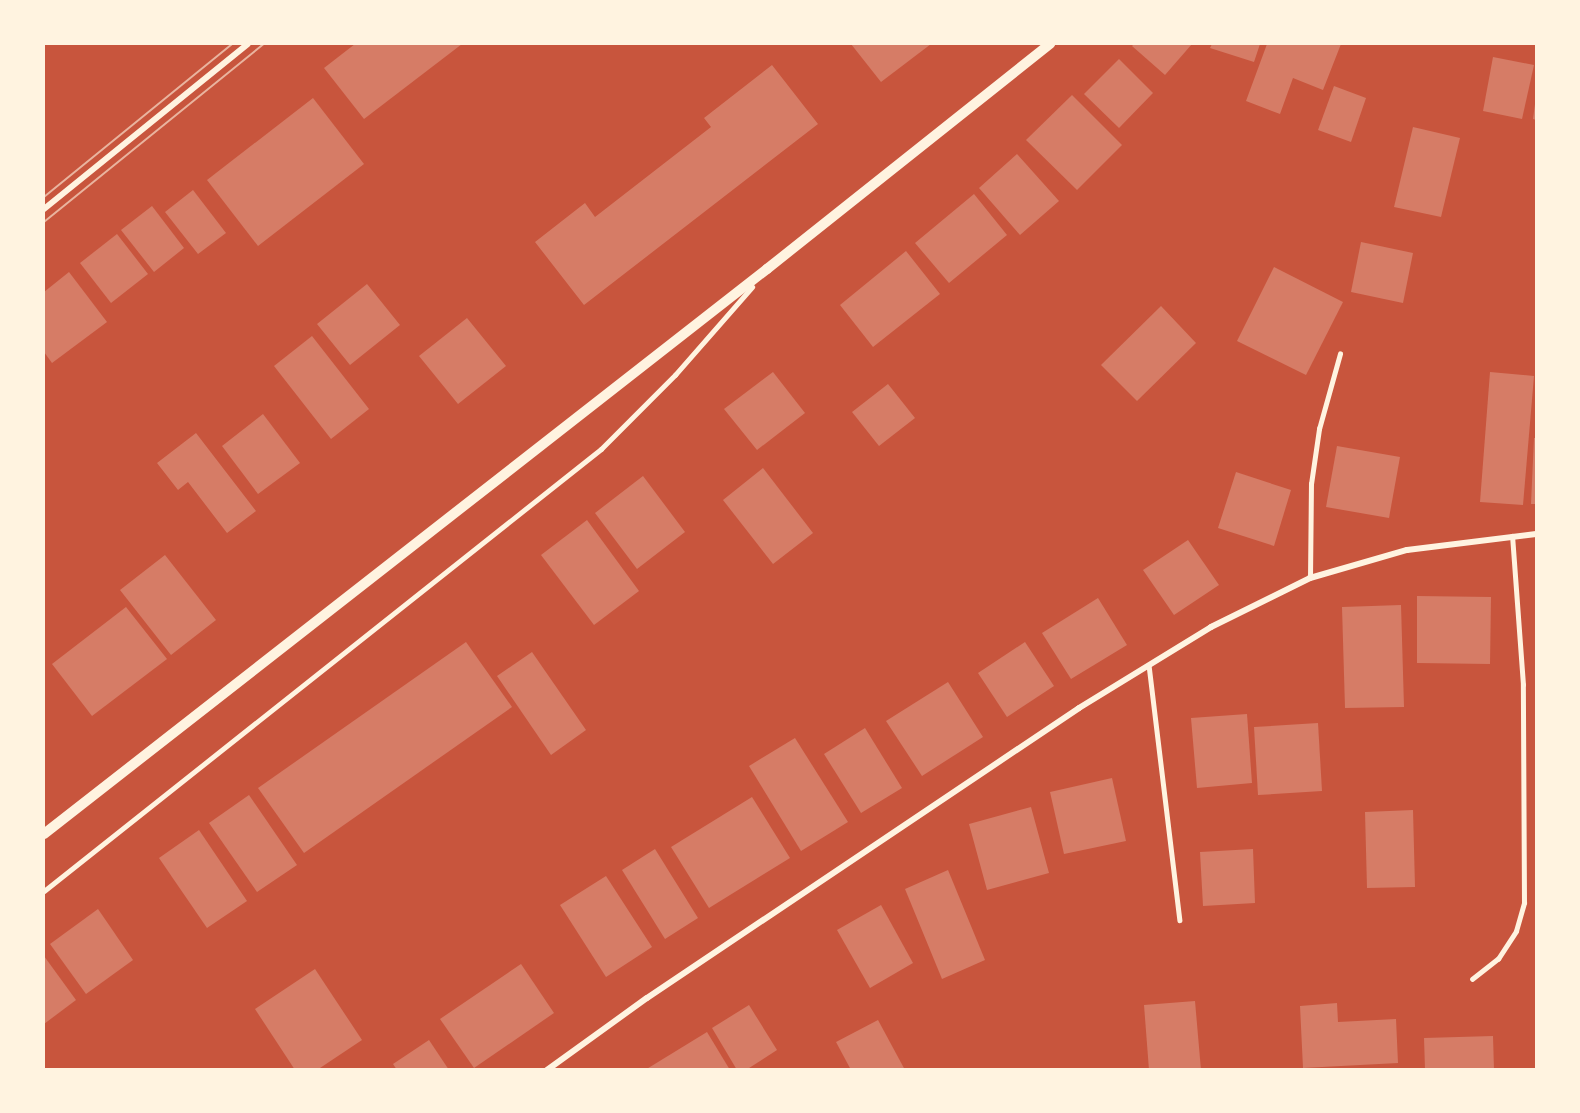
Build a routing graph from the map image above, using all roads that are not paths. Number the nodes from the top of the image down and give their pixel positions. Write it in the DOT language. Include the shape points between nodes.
graph roads {
  1 [pos="248,44"];
  2 [pos="1050,44"];
  3 [pos="44,209"];
  4 [pos="767,269"];
  5 [pos="1340,354"];
  6 [pos="1536,534"];
  7 [pos="1512,536"];
  8 [pos="1310,578"];
  9 [pos="1149,665"];
  10 [pos="44,834"];
  11 [pos="44,891"];
  12 [pos="1180,920"];
  13 [pos="1472,979"];
  14 [pos="547,1070"];
  1 -- 3 [label="street"];
  2 -- 4 [label="street"];
  4 -- 10 [label="street"];
  4 -- 11 [label="lane" via="675,375 601,449"];
  5 -- 8 [label="lane" via="1319,429 1311,484"];
  6 -- 7 [label="street"];
  7 -- 8 [label="street" via="1407,550"];
  7 -- 13 [label="lane" via="1523,685 1524,903 1516,931 1498,958"];
  8 -- 9 [label="street" via="1210,627"];
  9 -- 12 [label="lane"];
  9 -- 14 [label="street" via="647,998"];
}
